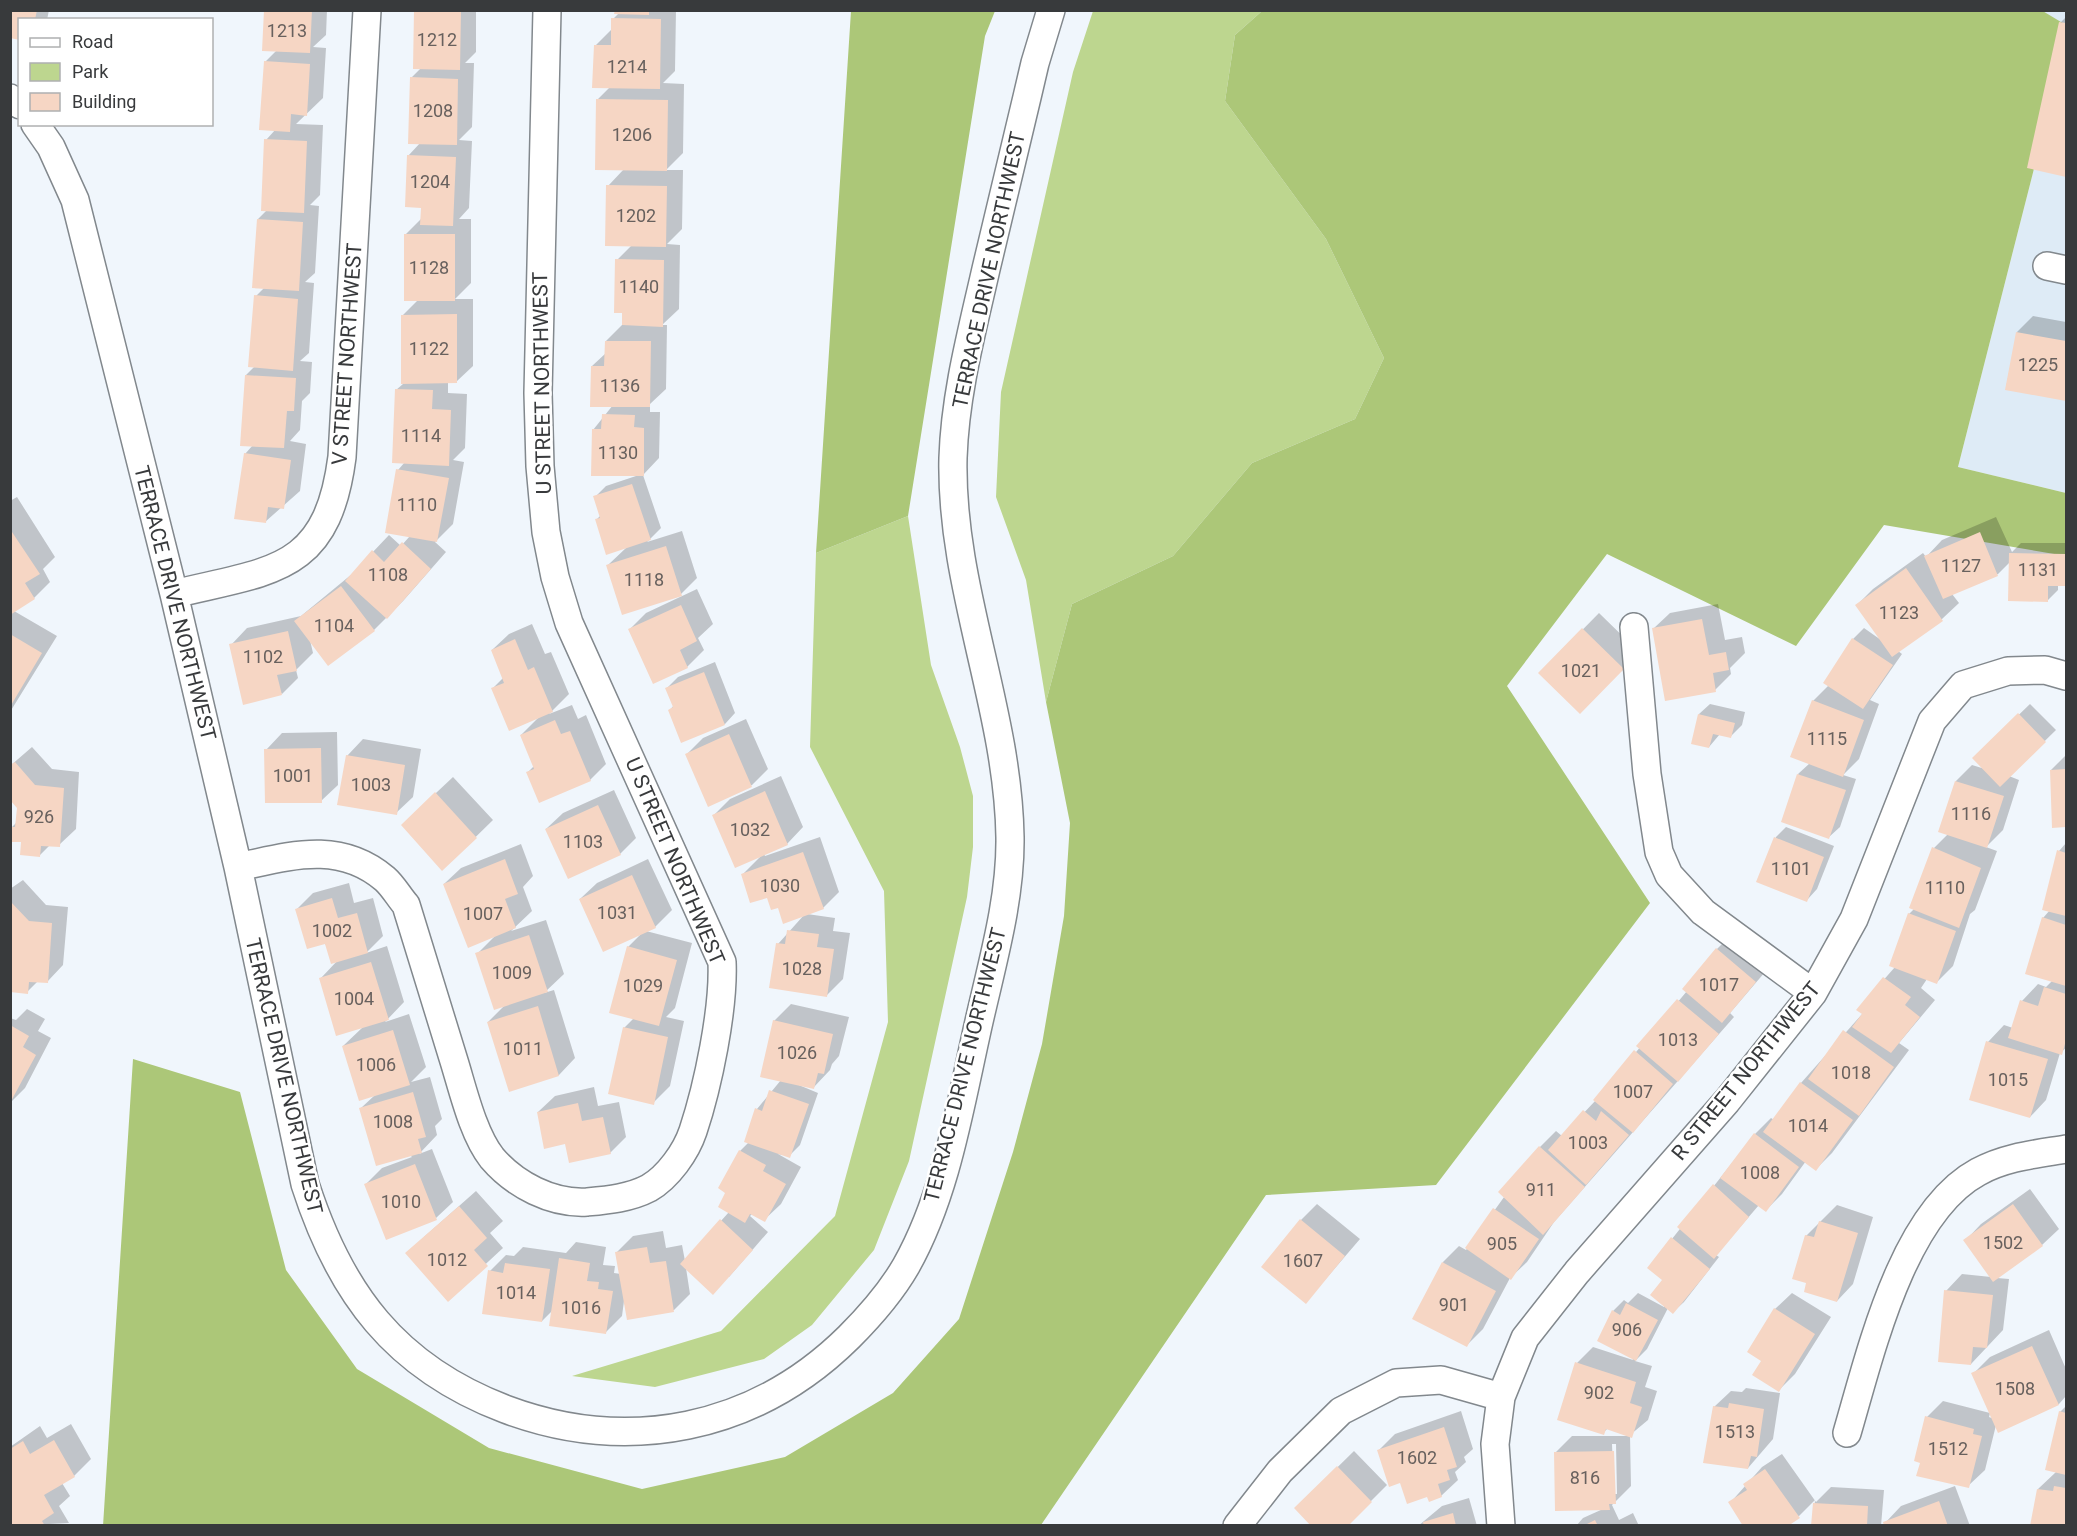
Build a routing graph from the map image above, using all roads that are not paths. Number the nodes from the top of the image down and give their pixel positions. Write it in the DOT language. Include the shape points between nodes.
graph roads {
  1 [pos="367,10"];
  2 [pos="547,10"];
  3 [pos="1051,10"];
  4 [pos="36,126"];
  5 [pos="174,594"];
  6 [pos="1634,627"];
  7 [pos="2067,676"];
  8 [pos="238,867"];
  9 [pos="1813,993"];
  10 [pos="2067,1149"];
  11 [pos="1502,1397"];
  12 [pos="1847,1433"];
  13 [pos="1237,1526"];
  14 [pos="1501,1526"];
  1 -- 5 [label="street, V STREET NORTHWEST" via="338,491 327,520 312,543 291,559 262,573"];
  2 -- 8 [label="street, U STREET NORTHWEST" via="538,393 546,532 569,623 722,962 723,990 710,1056 692,1133 676,1163 649,1187 616,1200 575,1203 546,1196 512,1178 491,1156 471,1114 406,905 386,880 363,865 337,856 305,852"];
  3 -- 8 [label="street, TERRACE DRIVE NORTHWEST" via="1035,63 958,396 953,458 956,537 1004,759 1009,875 941,1181 905,1269 868,1318 825,1361 791,1385 732,1413 685,1427 632,1433 576,1428 530,1418 468,1395 409,1354 370,1315 344,1279 320,1229 306,1184"];
  4 -- 5 [label="street, TERRACE DRIVE NORTHWEST" via="51,147 75,200"];
  5 -- 8 [label="street, TERRACE DRIVE NORTHWEST"];
  6 -- 9 [label="street" via="1647,774 1659,852 1666,867 1703,912"];
  7 -- 9 [label="street, R STREET NORTHWEST" via="2045,670 2008,671 1963,685 1932,721 1854,919"];
  9 -- 11 [label="street, R STREET NORTHWEST" via="1727,1101 1577,1272 1525,1338"];
  10 -- 12 [label="street" via="2013,1157 1978,1172 1949,1191 1908,1253 1878,1329"];
  11 -- 13 [label="street" via="1441,1380 1396,1383 1341,1411 1280,1471"];
  11 -- 14 [label="street, R STREET NORTHWEST" via="1495,1444"];
}
